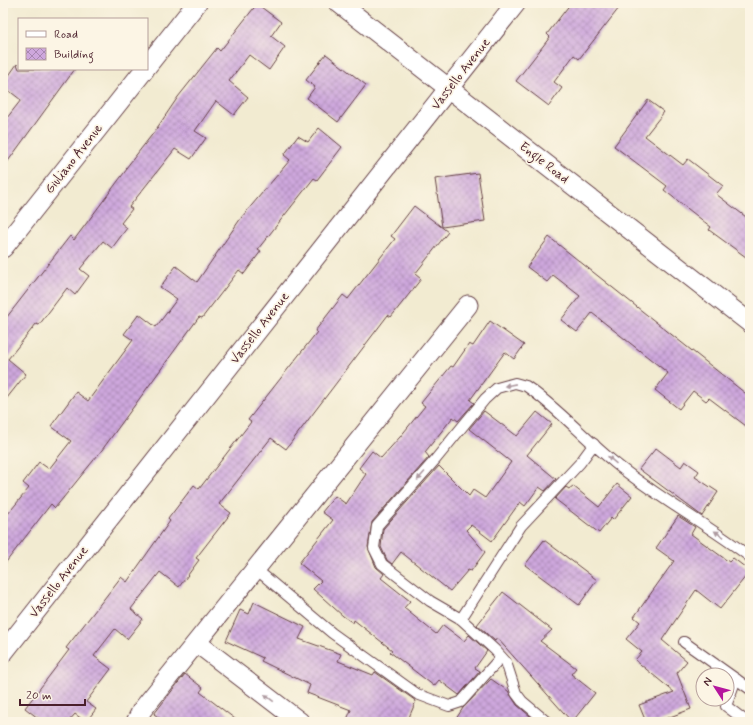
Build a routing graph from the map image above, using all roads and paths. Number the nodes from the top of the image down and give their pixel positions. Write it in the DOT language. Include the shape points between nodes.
graph roads {
  1 [pos="197,3"];
  2 [pos="339,3"];
  3 [pos="516,3"];
  4 [pos="148,65"];
  5 [pos="144,70"];
  6 [pos="449,89"];
  7 [pos="3,248"];
  8 [pos="468,305"];
  9 [pos="750,324"];
  10 [pos="594,444"];
  11 [pos="750,557"];
  12 [pos="256,570"];
  13 [pos="461,619"];
  14 [pos="684,642"];
  15 [pos="197,643"];
  16 [pos="3,653"];
  17 [pos="501,657"];
  18 [pos="736,679"];
  19 [pos="750,689"];
  20 [pos="136,722"];
  21 [pos="300,722"];
  22 [pos="547,722"];
  23 [pos="747,722"];
  1 -- 4 [label="street"];
  2 -- 6 [label="street, Engle Road"];
  3 -- 6 [label="street, Vassello Avenue"];
  5 -- 7 [label="street, Giuliano Avenue"];
  6 -- 9 [label="street, Engle Road"];
  6 -- 16 [label="street, Vassello Avenue"];
  8 -- 12 [label="street"];
  11 -- 10 [label="lane, one-way" via="723,536 649,489 614,463"];
  10 -- 13 [label="lane" via="580,463 521,526"];
  10 -- 13 [label="lane, one-way" via="526,386 515,383 497,388 484,399 377,526 374,548 382,564 430,601"];
  12 -- 15 [label="street"];
  12 -- 17 [label="lane" via="332,633 417,694 449,706 461,702"];
  13 -- 17 [label="lane"];
  14 -- 18 [label="lane"];
  15 -- 20 [label="street" via="142,710"];
  21 -- 15 [label="street, one-way"];
  17 -- 22 [label="lane" via="506,662 519,697"];
  18 -- 19 [label="lane"];
  18 -- 23 [label="lane" via="726,706"];
}
